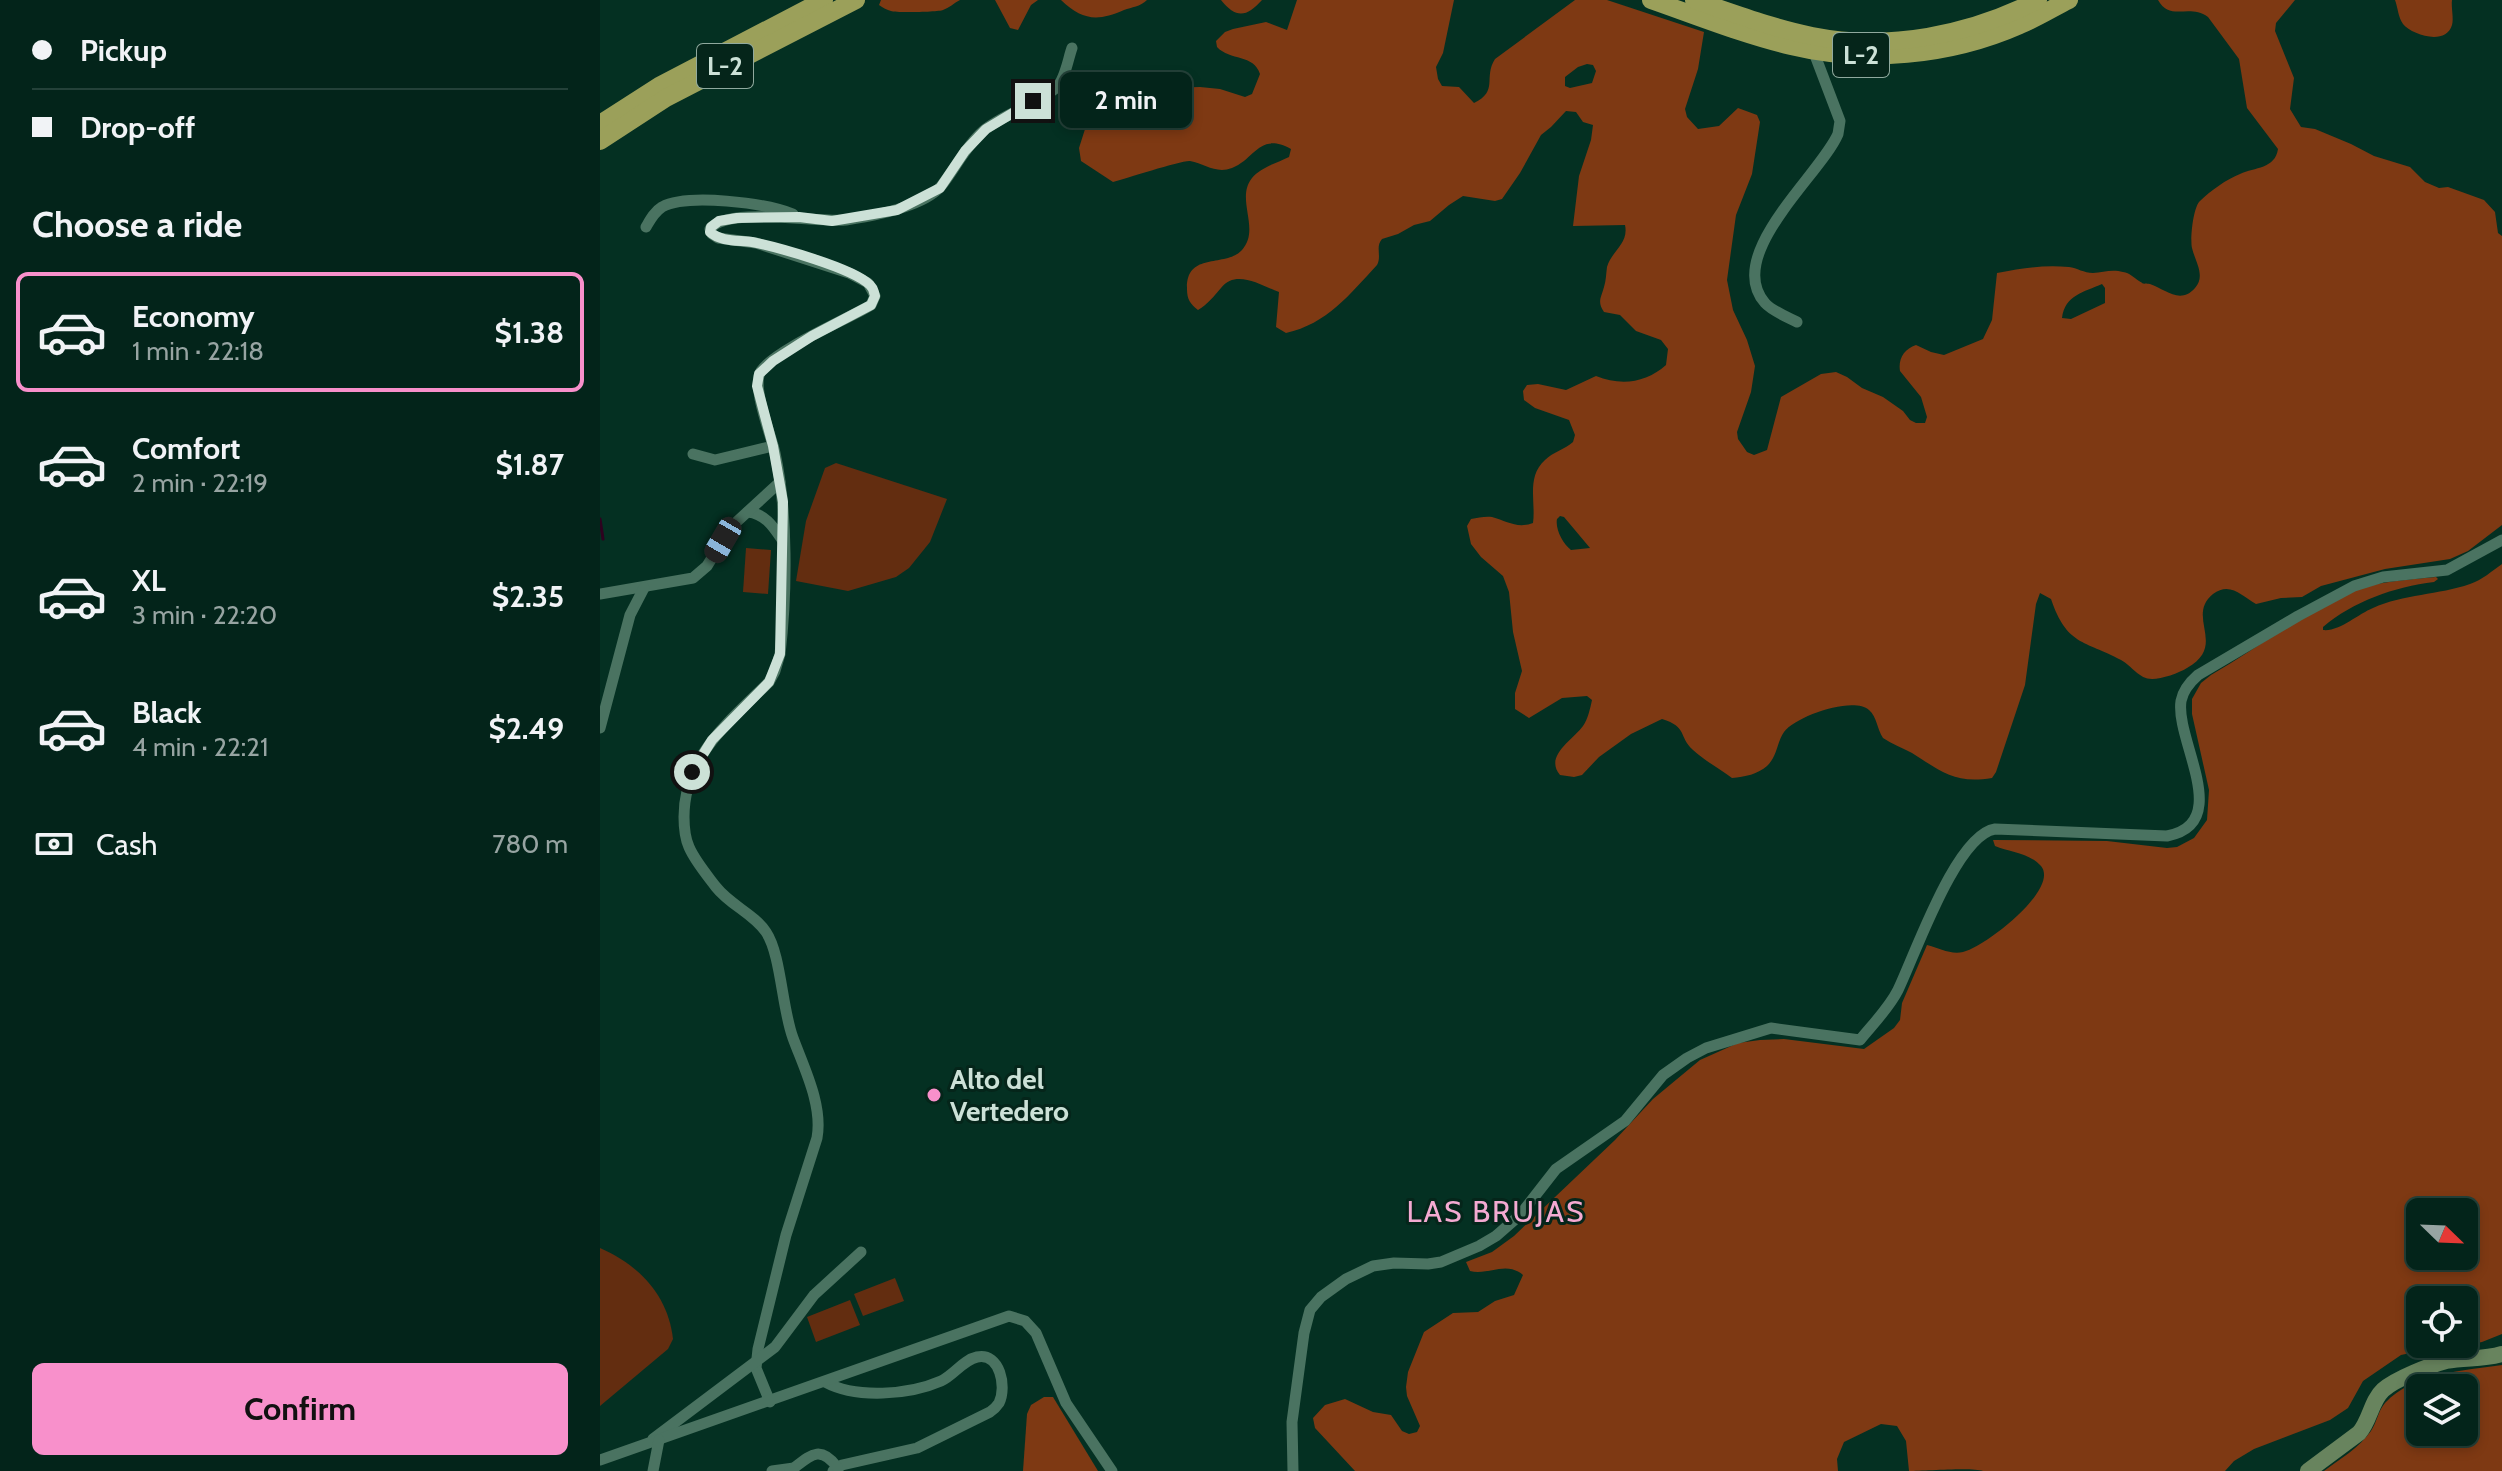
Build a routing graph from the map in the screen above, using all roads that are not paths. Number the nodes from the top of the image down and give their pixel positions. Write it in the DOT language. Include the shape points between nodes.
graph roads {
  1 [pos="824,0"];
  2 [pos="856,0"];
  3 [pos="1651,0"];
  4 [pos="2038,0"];
  5 [pos="2069,0"];
  6 [pos="1706,2"];
  7 [pos="1072,48"];
  8 [pos="1813,50"];
  9 [pos="600,124"];
  10 [pos="600,141"];
  11 [pos="799,217"];
  12 [pos="646,227"];
  13 [pos="1797,322"];
  14 [pos="773,446"];
  15 [pos="693,454"];
  16 [pos="780,482"];
  17 [pos="748,512"];
  18 [pos="2502,540"];
  19 [pos="784,542"];
  20 [pos="644,588"];
  21 [pos="600,594"];
  22 [pos="600,728"];
  23 [pos="861,1252"];
  24 [pos="2502,1354"];
  25 [pos="755,1363"];
  26 [pos="825,1382"];
  27 [pos="770,1402"];
  28 [pos="653,1442"];
  29 [pos="600,1460"];
  30 [pos="792,1469"];
  31 [pos="835,1469"];
  32 [pos="653,1471"];
  33 [pos="772,1471"];
  34 [pos="1112,1471"];
  35 [pos="1293,1471"];
  36 [pos="2308,1471"];
  1 -- 9 [label="highway, L-2" via="672,78"];
  2 -- 10 [label="highway, L-2" via="666,98"];
  3 -- 8 [label="highway, L-2"];
  4 -- 6 [label="highway, L-2" via="1961,30 1861,41 1793,32"];
  5 -- 8 [label="highway, L-2" via="2020,25 1942,49 1860,55"];
  7 -- 11 [label="street" via="1059,86 986,129 934,192 889,213 832,221"];
  8 -- 13 [label="street" via="1840,121 1838,134 1774,221 1755,270 1766,304"];
  11 -- 12 [label="street" via="772,207 696,200 658,209"];
  11 -- 14 [label="street" via="737,218 719,221 710,229 718,238 756,243 849,273 873,289 871,305 812,336 759,374 757,386"];
  14 -- 15 [label="street" via="715,460"];
  14 -- 16 [label="street"];
  16 -- 17 [label="street"];
  16 -- 19 [label="street"];
  17 -- 19 [label="street" via="761,515"];
  17 -- 20 [label="street" via="693,578"];
  18 -- 35 [label="street" via="2447,570 2354,586 2190,682 2181,699 2181,720 2199,801 2197,818 2185,831 2167,836 1995,829 1980,834 1929,917 1893,998 1860,1040 1771,1028 1706,1048 1663,1075 1625,1121 1556,1169 1496,1236 1441,1262 1373,1266 1321,1297 1307,1317 1301,1350 1292,1422"];
  19 -- 25 [label="street" via="781,645 775,671 696,764 684,809 686,840 696,860 721,893 770,939 788,1022 819,1122"];
  20 -- 21 [label="street"];
  20 -- 22 [label="street" via="630,615"];
  23 -- 25 [label="street" via="814,1295 788,1332"];
  24 -- 36 [label="main road" via="2446,1361 2394,1383 2379,1394 2365,1427"];
  25 -- 27 [label="street"];
  25 -- 28 [label="street" via="677,1418"];
  26 -- 27 [label="street"];
  26 -- 31 [label="street" via="852,1391 893,1392 942,1381 975,1357 991,1358 1001,1395 990,1412 917,1448"];
  26 -- 34 [label="street" via="1014,1316 1036,1333 1066,1403"];
  27 -- 28 [label="street"];
  28 -- 29 [label="street"];
  28 -- 32 [label="street"];
  30 -- 31 [label="street" via="821,1453 830,1457"];
  30 -- 33 [label="street"];
}
